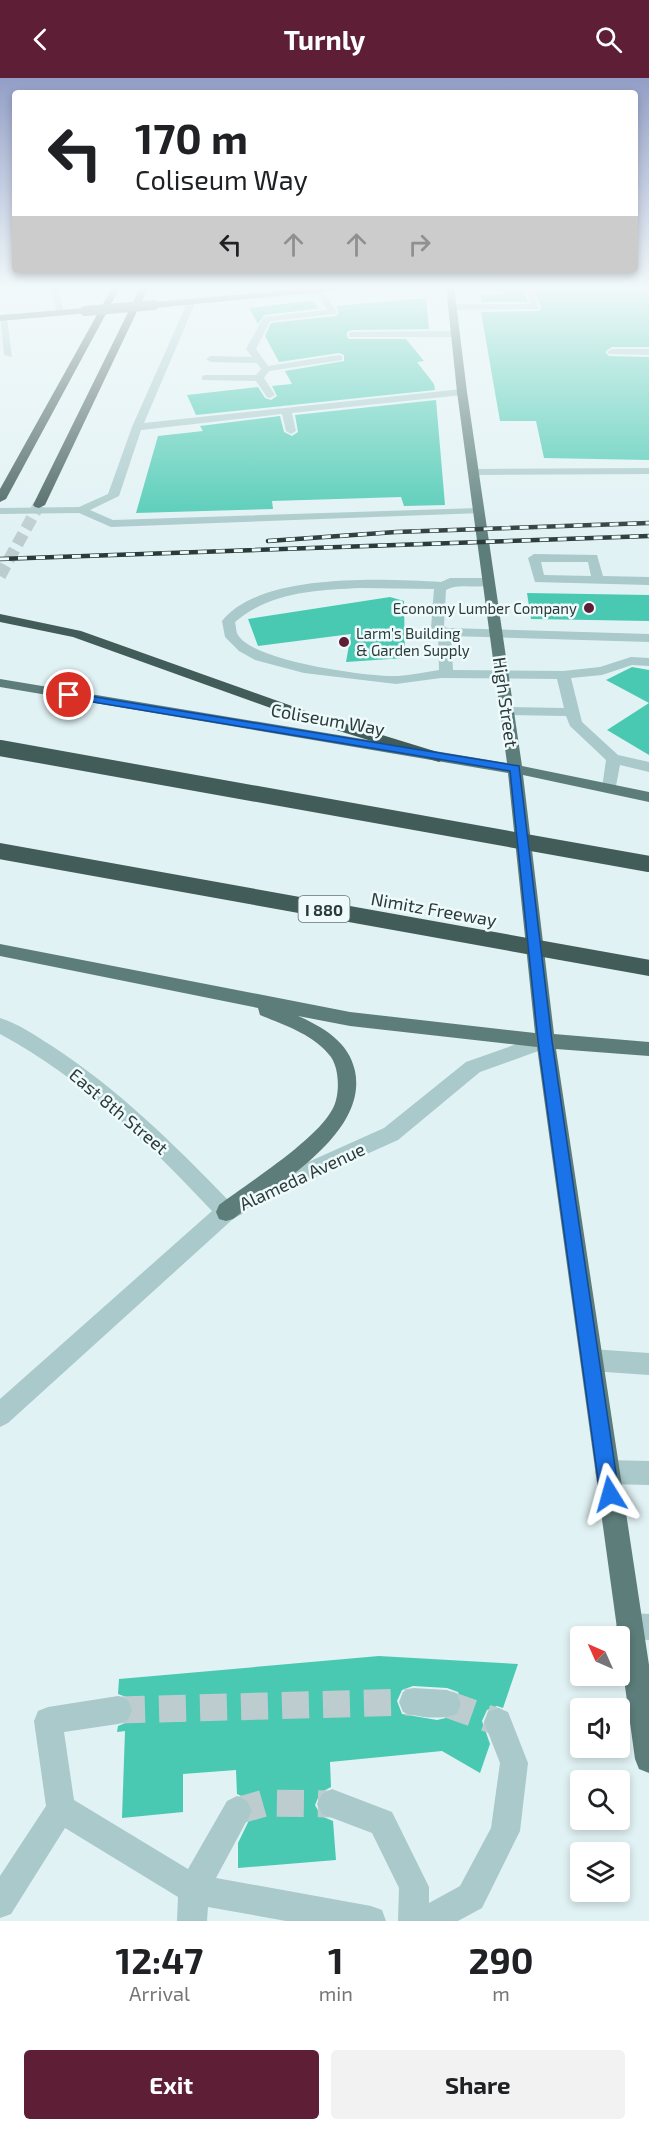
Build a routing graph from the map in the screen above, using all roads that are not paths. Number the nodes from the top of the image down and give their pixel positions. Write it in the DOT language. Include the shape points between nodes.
graph roads {
  1 [pos="69,372"];
  2 [pos="103,372"];
  3 [pos="161,372"];
  4 [pos="261,372"];
  5 [pos="460,372"];
  6 [pos="205,378"];
  7 [pos="259,378"];
  8 [pos="462,392"];
  9 [pos="270,395"];
  10 [pos="286,411"];
  11 [pos="137,427"];
  12 [pos="291,431"];
  13 [pos="649,471"];
  14 [pos="473,472"];
  15 [pos="0,499"];
  16 [pos="39,505"];
  17 [pos="81,510"];
  18 [pos="0,511"];
  19 [pos="478,512"];
  20 [pos="597,580"];
  21 [pos="649,581"];
  22 [pos="489,582"];
  23 [pos="443,586"];
  24 [pos="0,618"];
  25 [pos="444,632"];
  26 [pos="496,633"];
  27 [pos="649,638"];
  28 [pos="649,662"];
  29 [pos="446,674"];
  30 [pos="502,674"];
  31 [pos="563,675"];
  32 [pos="0,683"];
  33 [pos="507,711"];
  34 [pos="572,712"];
  35 [pos="0,748"];
  36 [pos="438,757"];
  37 [pos="613,759"];
  38 [pos="649,767"];
  39 [pos="515,769"];
  40 [pos="610,788"];
  41 [pos="649,797"];
  42 [pos="0,851"];
  43 [pos="649,864"];
  44 [pos="0,950"];
  45 [pos="649,968"];
  46 [pos="225,993"];
  47 [pos="0,1025"];
  48 [pos="545,1041"];
  49 [pos="649,1049"];
  50 [pos="226,1212"];
  51 [pos="591,1360"];
  52 [pos="649,1364"];
  53 [pos="0,1415"];
  54 [pos="607,1472"];
  55 [pos="649,1473"];
  56 [pos="639,1627"];
  57 [pos="413,1702"];
  58 [pos="447,1704"];
  59 [pos="118,1710"];
  60 [pos="498,1722"];
  61 [pos="649,1759"];
  62 [pos="332,1804"];
  63 [pos="61,1809"];
  64 [pos="237,1811"];
  65 [pos="193,1890"];
  66 [pos="0,1903"];
  67 [pos="192,1921"];
  68 [pos="370,1921"];
  69 [pos="413,1921"];
  70 [pos="427,1921"];
  1 -- 15 [label="highway"];
  2 -- 16 [label="highway"];
  3 -- 11 [label="street"];
  4 -- 7 [label="street"];
  5 -- 8 [label="main road, High Street"];
  6 -- 7 [label="street"];
  7 -- 9 [label="street"];
  8 -- 10 [label="street"];
  8 -- 14 [label="main road, High Street"];
  10 -- 11 [label="street"];
  10 -- 12 [label="street"];
  11 -- 17 [label="street" via="113,496"];
  13 -- 14 [label="street"];
  14 -- 19 [label="main road, High Street"];
  17 -- 18 [label="street"];
  17 -- 19 [label="street" via="111,524"];
  19 -- 22 [label="main road, High Street"];
  20 -- 20 [label="street" via="593,558 534,558 539,579"];
  20 -- 21 [label="street"];
  22 -- 23 [label="street" via="450,582"];
  22 -- 26 [label="main road, High Street"];
  23 -- 25 [label="street" via="437,628"];
  23 -- 29 [label="street" via="375,582 284,591 255,600 228,621 232,637 244,648 260,657 304,669 387,680"];
  24 -- 36 [label="highway" via="76,634 312,718"];
  25 -- 26 [label="street"];
  25 -- 29 [label="street"];
  26 -- 27 [label="street"];
  26 -- 30 [label="main road, High Street"];
  28 -- 31 [label="street" via="631,661 602,671"];
  29 -- 30 [label="street"];
  30 -- 31 [label="street"];
  30 -- 33 [label="main road, High Street"];
  31 -- 34 [label="street"];
  32 -- 36 [label="main road, Coliseum Way"];
  33 -- 34 [label="street"];
  33 -- 39 [label="main road, High Street"];
  34 -- 37 [label="street" via="575,723"];
  35 -- 43 [label="highway, bridge"];
  36 -- 39 [label="main road, Coliseum Way"];
  37 -- 38 [label="street"];
  37 -- 40 [label="street"];
  39 -- 40 [label="main road, Coliseum Way"];
  39 -- 48 [label="main road, High Street"];
  40 -- 41 [label="main road, Coliseum Way"];
  42 -- 45 [label="highway, Nimitz Freeway / I 880, bridge"];
  44 -- 46 [label="main road"];
  46 -- 48 [label="main road" via="350,1019"];
  46 -- 50 [label="main road" via="318,1035 337,1051 346,1070 347,1088 341,1113 325,1133"];
  47 -- 50 [label="street, East 8th Street" via="56,1058 99,1092 182,1165"];
  48 -- 49 [label="main road"];
  48 -- 50 [label="street, Alameda Avenue" via="472,1067 391,1134 282,1182"];
  48 -- 51 [label="main road, High Street"];
  50 -- 53 [label="street, Alameda Avenue"];
  51 -- 52 [label="street"];
  51 -- 54 [label="main road, High Street"];
  54 -- 55 [label="street"];
  54 -- 56 [label="main road, High Street"];
  56 -- 61 [label="main road, High Street"];
  57 -- 58 [label="street"];
  59 -- 63 [label="street" via="48,1721"];
  60 -- 70 [label="street" via="514,1762 505,1831 471,1897"];
  62 -- 69 [label="street" via="382,1822 414,1887"];
  63 -- 65 [label="street"];
  63 -- 66 [label="street"];
  64 -- 65 [label="street"];
  65 -- 67 [label="street"];
  65 -- 68 [label="street"];
}
